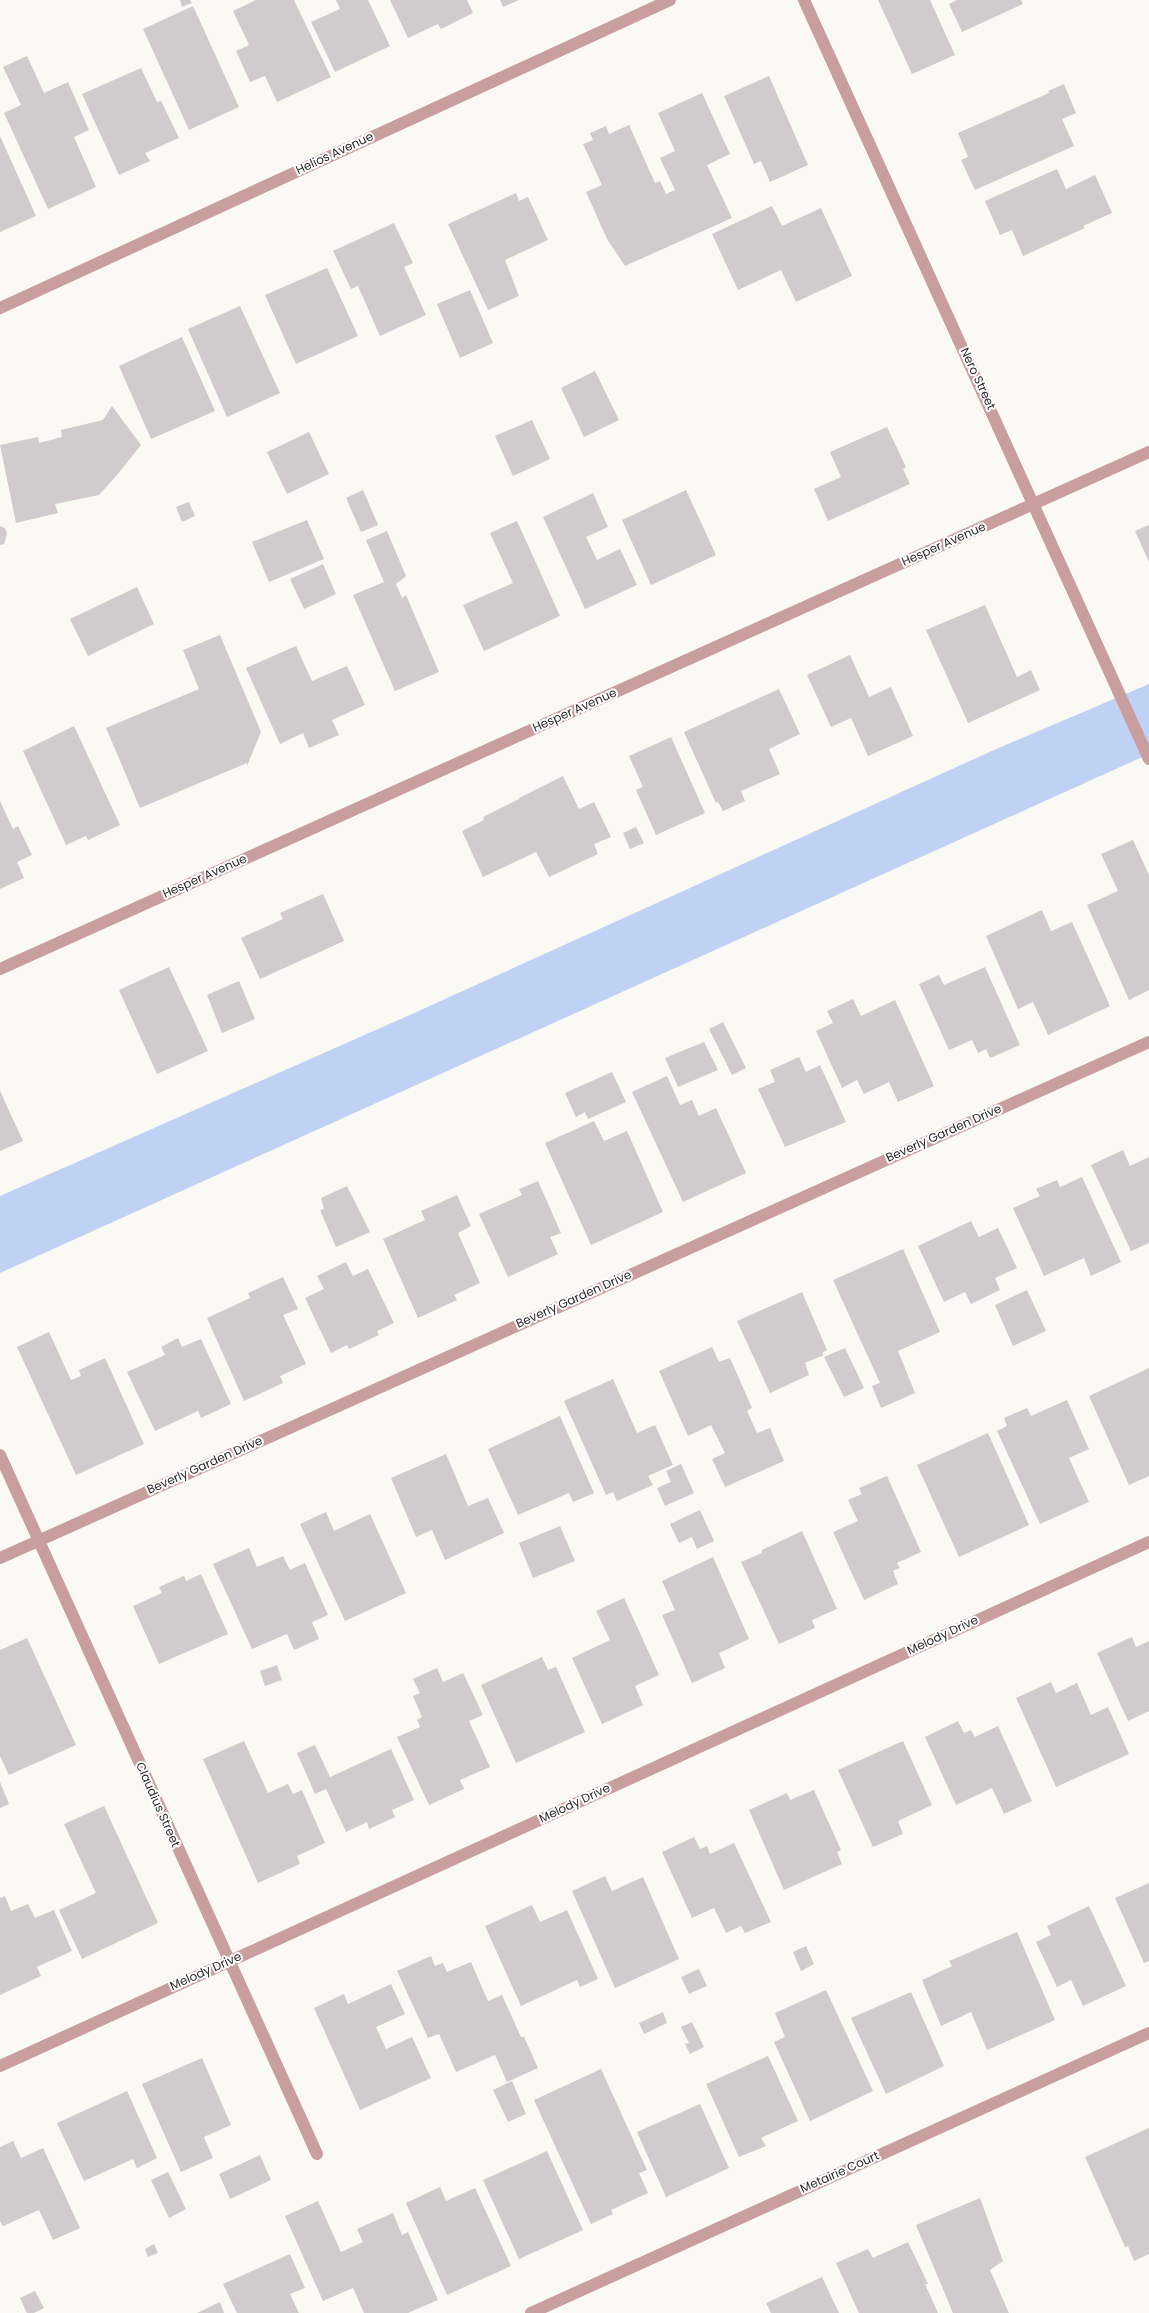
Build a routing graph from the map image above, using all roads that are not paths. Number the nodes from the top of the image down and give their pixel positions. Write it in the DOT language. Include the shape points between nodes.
graph roads {
  1 [pos="670,0"];
  2 [pos="804,0"];
  3 [pos="0,308"];
  4 [pos="1149,452"];
  5 [pos="1034,504"];
  6 [pos="1149,759"];
  7 [pos="0,969"];
  8 [pos="1149,1042"];
  9 [pos="0,1455"];
  10 [pos="38,1541"];
  11 [pos="1149,1542"];
  12 [pos="0,1558"];
  13 [pos="229,1962"];
  14 [pos="1149,2033"];
  15 [pos="0,2066"];
  16 [pos="318,2154"];
  17 [pos="532,2313"];
  1 -- 3 [label="street, Helios Avenue"];
  2 -- 5 [label="street, Nero Street"];
  4 -- 5 [label="street, Hesper Avenue"];
  5 -- 6 [label="street, Nero Street"];
  5 -- 7 [label="street, Hesper Avenue"];
  8 -- 10 [label="street, Beverly Garden Drive"];
  9 -- 10 [label="street, Claudius Street"];
  10 -- 12 [label="street, Beverly Garden Drive"];
  10 -- 13 [label="street, Claudius Street"];
  11 -- 13 [label="street, Melody Drive"];
  13 -- 15 [label="street, Melody Drive"];
  13 -- 16 [label="street, Claudius Street"];
  14 -- 17 [label="street, Metairie Court"];
}
